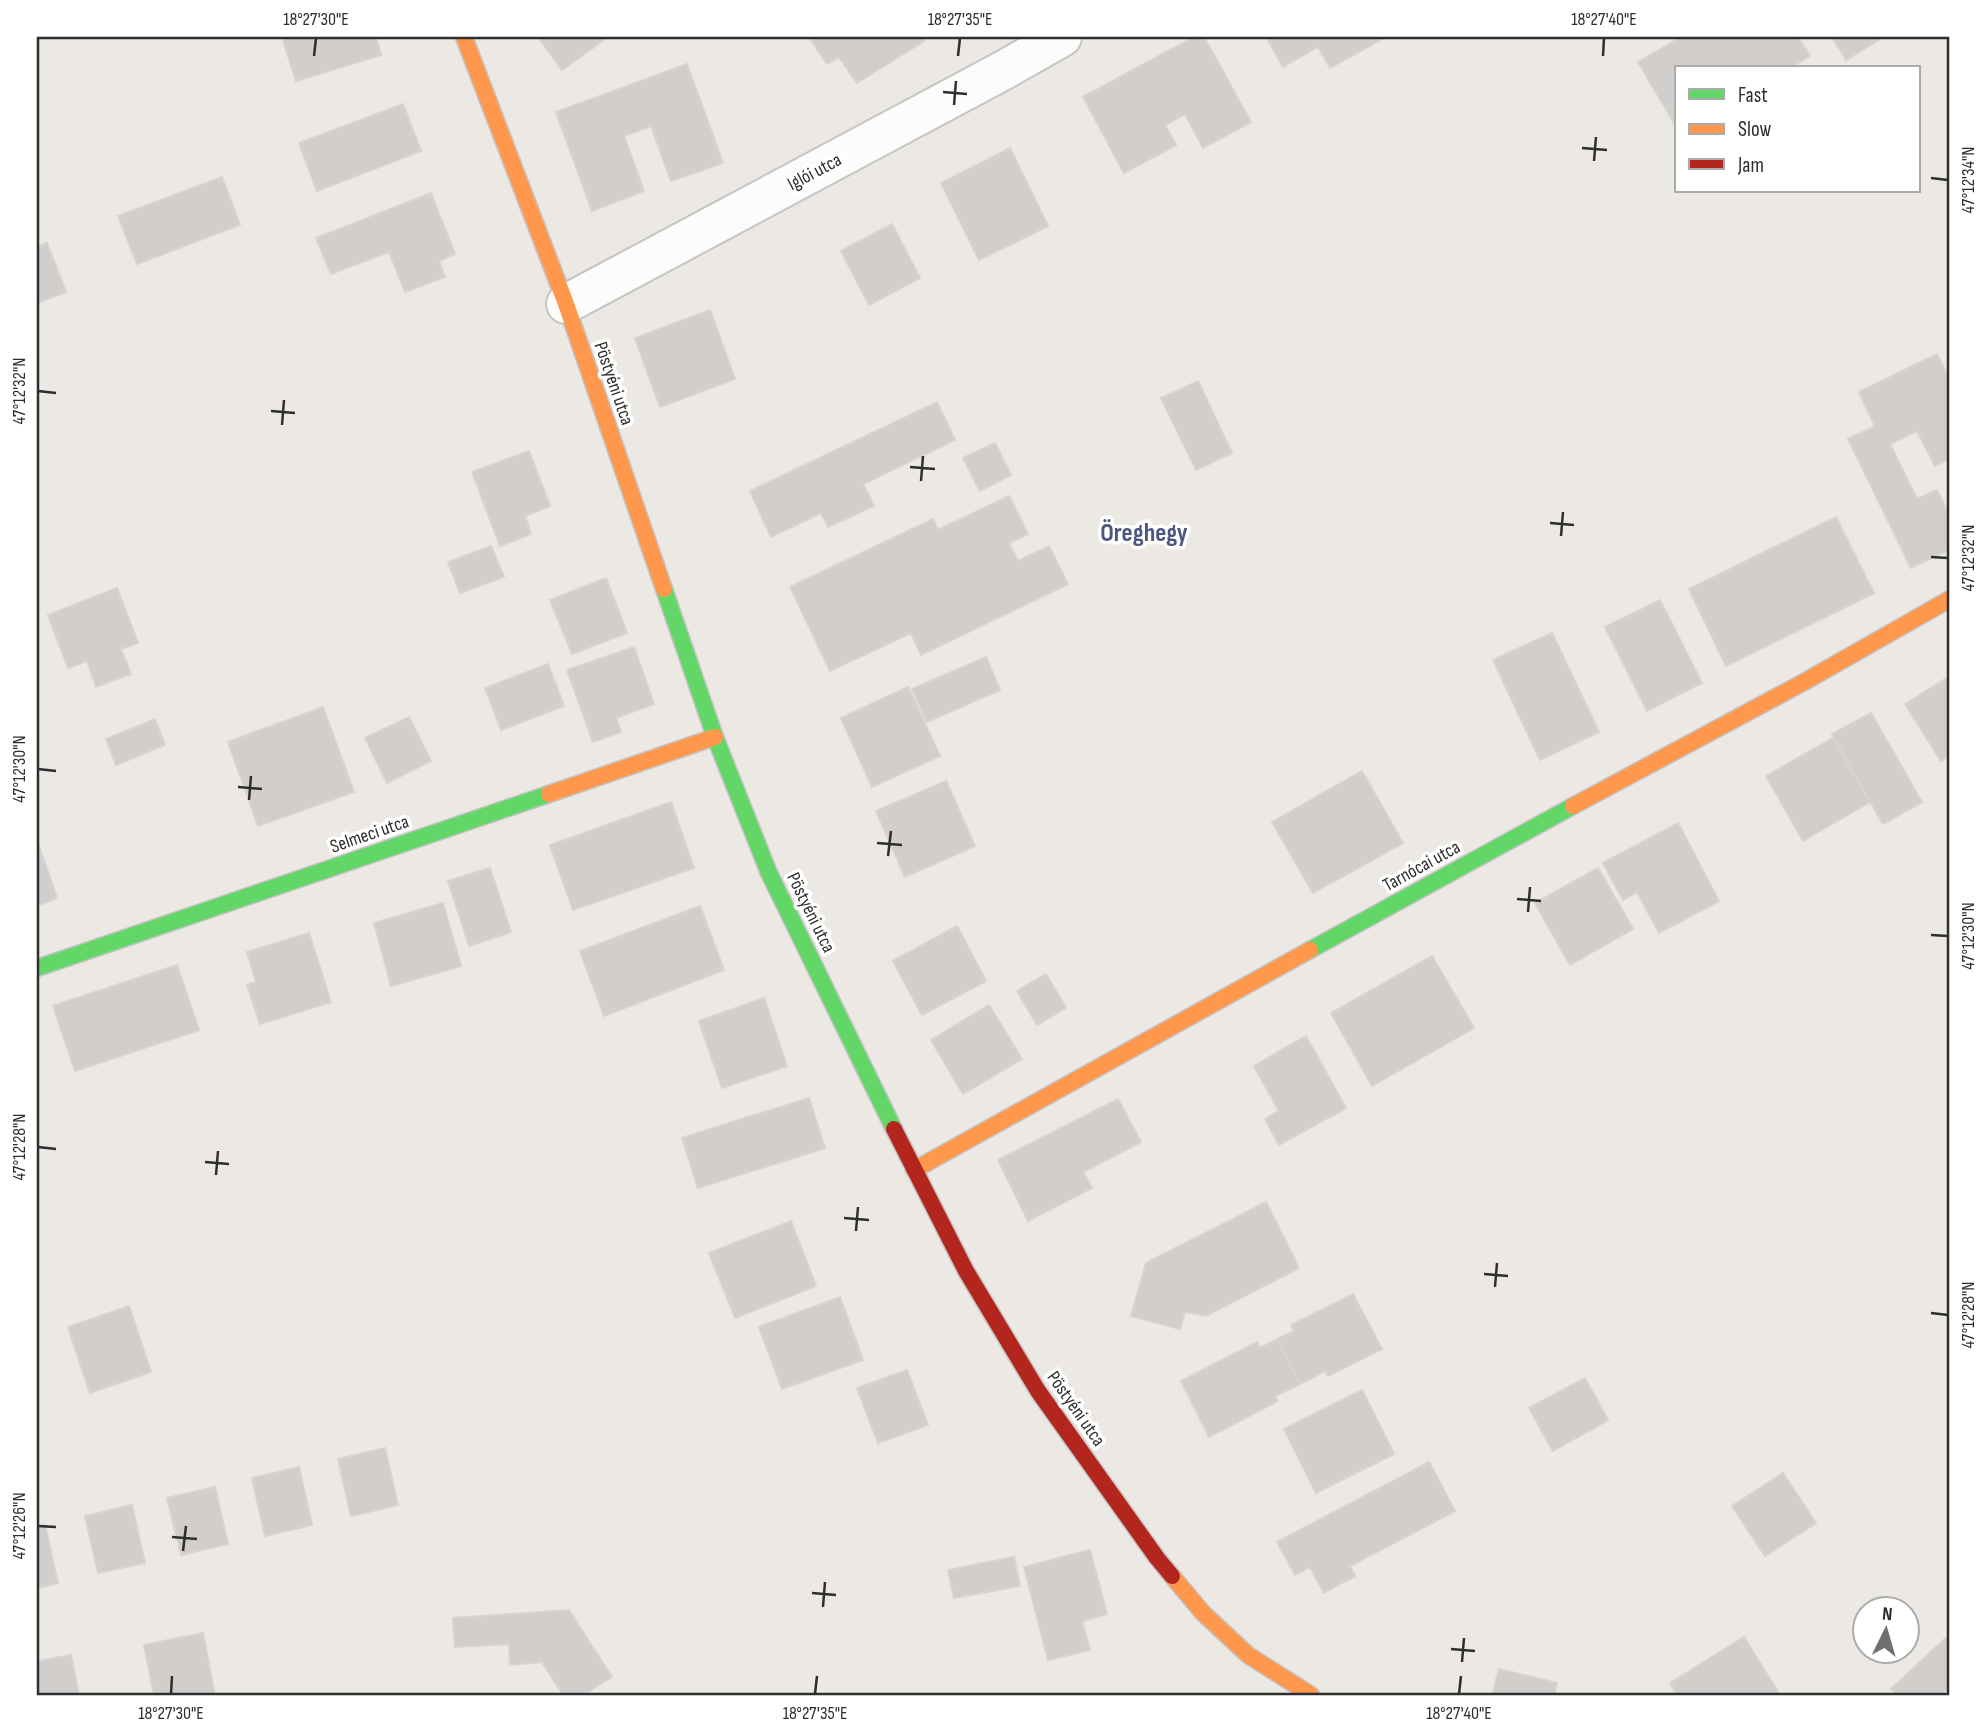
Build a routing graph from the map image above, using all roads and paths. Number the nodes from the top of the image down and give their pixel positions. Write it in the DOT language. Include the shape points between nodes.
graph roads {
  1 [pos="464,37"];
  2 [pos="1062,37"];
  3 [pos="566,304"];
  4 [pos="1950,599"];
  5 [pos="715,737"];
  6 [pos="37,968"];
  7 [pos="914,1170"];
  8 [pos="1311,1695"];
  1 -- 3 [label="street, Pöstyéni utca"];
  2 -- 3 [label="street, Iglói utca"];
  3 -- 5 [label="street, Pöstyéni utca"];
  4 -- 7 [label="street, Tarnócai utca"];
  5 -- 6 [label="street, Selmeci utca"];
  5 -- 7 [label="street, Pöstyéni utca" via="769,873"];
  7 -- 8 [label="street, Pöstyéni utca" via="966,1271 1038,1391 1157,1558 1203,1613 1248,1655"];
}
